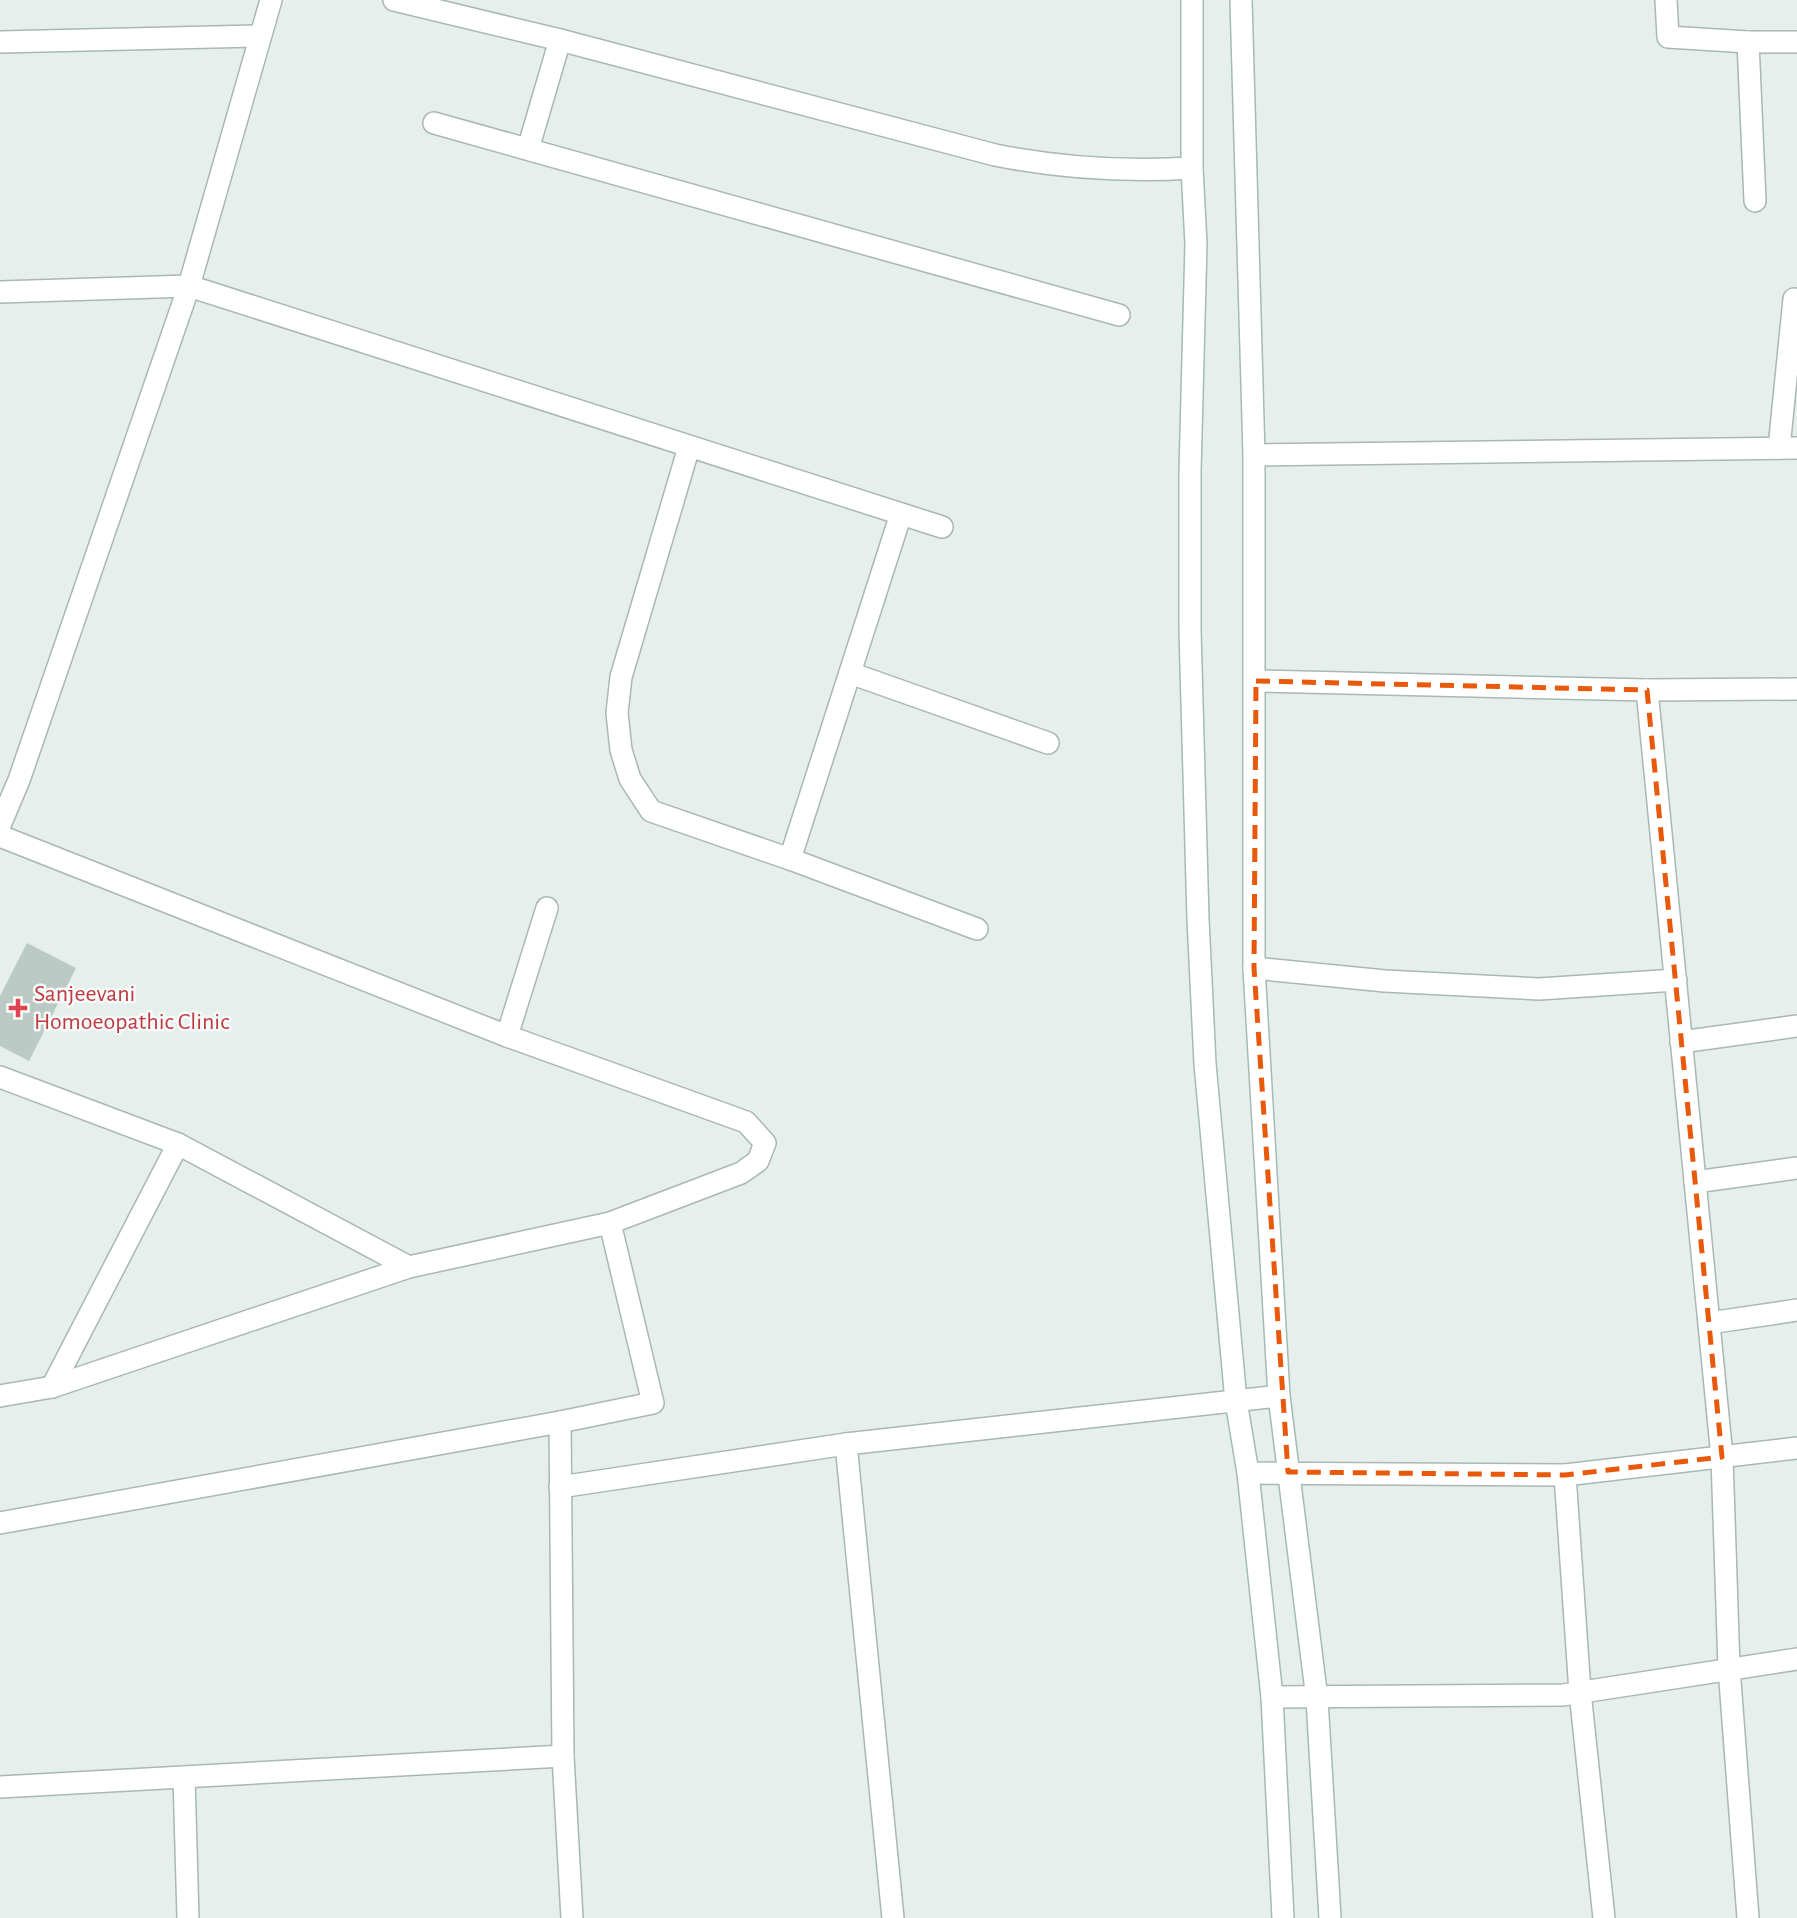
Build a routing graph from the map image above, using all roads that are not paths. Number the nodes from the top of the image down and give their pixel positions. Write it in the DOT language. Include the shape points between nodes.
graph roads {
  1 [pos="271,0"];
  2 [pos="394,0"];
  3 [pos="1192,0"];
  4 [pos="1241,0"];
  5 [pos="1667,0"];
  6 [pos="260,36"];
  7 [pos="560,40"];
  8 [pos="0,42"];
  9 [pos="1797,42"];
  10 [pos="1748,43"];
  11 [pos="434,123"];
  12 [pos="528,149"];
  13 [pos="1192,168"];
  14 [pos="1755,201"];
  15 [pos="189,286"];
  16 [pos="0,292"];
  17 [pos="1794,299"];
  18 [pos="1119,315"];
  19 [pos="689,447"];
  20 [pos="1788,448"];
  21 [pos="1254,455"];
  22 [pos="901,514"];
  23 [pos="942,527"];
  24 [pos="850,673"];
  25 [pos="1256,681"];
  26 [pos="1797,689"];
  27 [pos="1647,690"];
  28 [pos="1048,743"];
  29 [pos="10,776"];
  30 [pos="0,825"];
  31 [pos="0,836"];
  32 [pos="790,859"];
  33 [pos="547,908"];
  34 [pos="977,929"];
  35 [pos="1254,968"];
  36 [pos="1676,980"];
  37 [pos="1797,1026"];
  38 [pos="507,1036"];
  39 [pos="1681,1042"];
  40 [pos="0,1077"];
  41 [pos="178,1144"];
  42 [pos="1797,1168"];
  43 [pos="1695,1182"];
  44 [pos="610,1223"];
  45 [pos="409,1267"];
  46 [pos="1797,1310"];
  47 [pos="1709,1323"];
  48 [pos="52,1387"];
  49 [pos="0,1396"];
  50 [pos="1279,1396"];
  51 [pos="1236,1401"];
  52 [pos="560,1422"];
  53 [pos="846,1444"];
  54 [pos="1797,1448"];
  55 [pos="1722,1457"];
  56 [pos="1288,1472"];
  57 [pos="1248,1474"];
  58 [pos="1566,1475"];
  59 [pos="560,1487"];
  60 [pos="0,1523"];
  61 [pos="1797,1659"];
  62 [pos="1729,1668"];
  63 [pos="1580,1692"];
  64 [pos="1272,1697"];
  65 [pos="1317,1699"];
  66 [pos="563,1756"];
  67 [pos="184,1777"];
  68 [pos="0,1787"];
  69 [pos="188,1918"];
  70 [pos="572,1918"];
  71 [pos="893,1918"];
  72 [pos="1283,1918"];
  73 [pos="1330,1918"];
  74 [pos="1604,1918"];
  75 [pos="1748,1918"];
  1 -- 6 [label="street"];
  2 -- 7 [label="street"];
  3 -- 13 [label="street"];
  4 -- 21 [label="street"];
  5 -- 10 [label="street" via="1668,37"];
  6 -- 8 [label="street"];
  6 -- 15 [label="street"];
  7 -- 12 [label="street"];
  7 -- 13 [label="street" via="1026,161 1135,171"];
  9 -- 10 [label="street"];
  10 -- 14 [label="street"];
  11 -- 12 [label="street"];
  12 -- 18 [label="street"];
  13 -- 51 [label="street" via="1196,244 1190,629 1198,919 1205,1064"];
  15 -- 16 [label="street"];
  15 -- 19 [label="street"];
  15 -- 29 [label="street"];
  17 -- 20 [label="street"];
  19 -- 22 [label="street"];
  19 -- 32 [label="street" via="621,677 617,713 621,750 630,779 651,811"];
  20 -- 21 [label="street"];
  21 -- 25 [label="street"];
  22 -- 23 [label="street"];
  22 -- 24 [label="street"];
  24 -- 28 [label="street"];
  24 -- 32 [label="street"];
  25 -- 27 [label="street"];
  25 -- 35 [label="street"];
  26 -- 27 [label="street"];
  27 -- 36 [label="street"];
  29 -- 30 [label="street"];
  31 -- 38 [label="street"];
  32 -- 34 [label="street"];
  33 -- 38 [label="street"];
  35 -- 36 [label="street" via="1539,989"];
  35 -- 50 [label="street"];
  36 -- 39 [label="street"];
  37 -- 39 [label="street"];
  38 -- 44 [label="street" via="746,1122 765,1143 758,1161 741,1173"];
  39 -- 43 [label="street"];
  40 -- 41 [label="street"];
  41 -- 45 [label="street"];
  41 -- 48 [label="street"];
  42 -- 43 [label="street"];
  43 -- 47 [label="street"];
  44 -- 45 [label="street"];
  44 -- 52 [label="street" via="653,1403"];
  45 -- 48 [label="street"];
  46 -- 47 [label="street"];
  47 -- 55 [label="street"];
  48 -- 49 [label="street"];
  50 -- 51 [label="street"];
  50 -- 56 [label="street"];
  51 -- 53 [label="street"];
  51 -- 57 [label="street"];
  52 -- 59 [label="street"];
  52 -- 60 [label="street"];
  53 -- 59 [label="street"];
  53 -- 71 [label="street"];
  54 -- 55 [label="street"];
  55 -- 58 [label="street"];
  55 -- 62 [label="street"];
  56 -- 57 [label="street"];
  56 -- 58 [label="street"];
  56 -- 65 [label="street"];
  57 -- 64 [label="street"];
  58 -- 63 [label="street"];
  59 -- 66 [label="street"];
  61 -- 62 [label="street"];
  62 -- 63 [label="street"];
  62 -- 75 [label="street"];
  63 -- 65 [label="street"];
  63 -- 74 [label="street"];
  64 -- 65 [label="street"];
  64 -- 72 [label="street"];
  65 -- 73 [label="street"];
  66 -- 67 [label="street"];
  66 -- 70 [label="street"];
  67 -- 68 [label="street"];
  67 -- 69 [label="street"];
}
